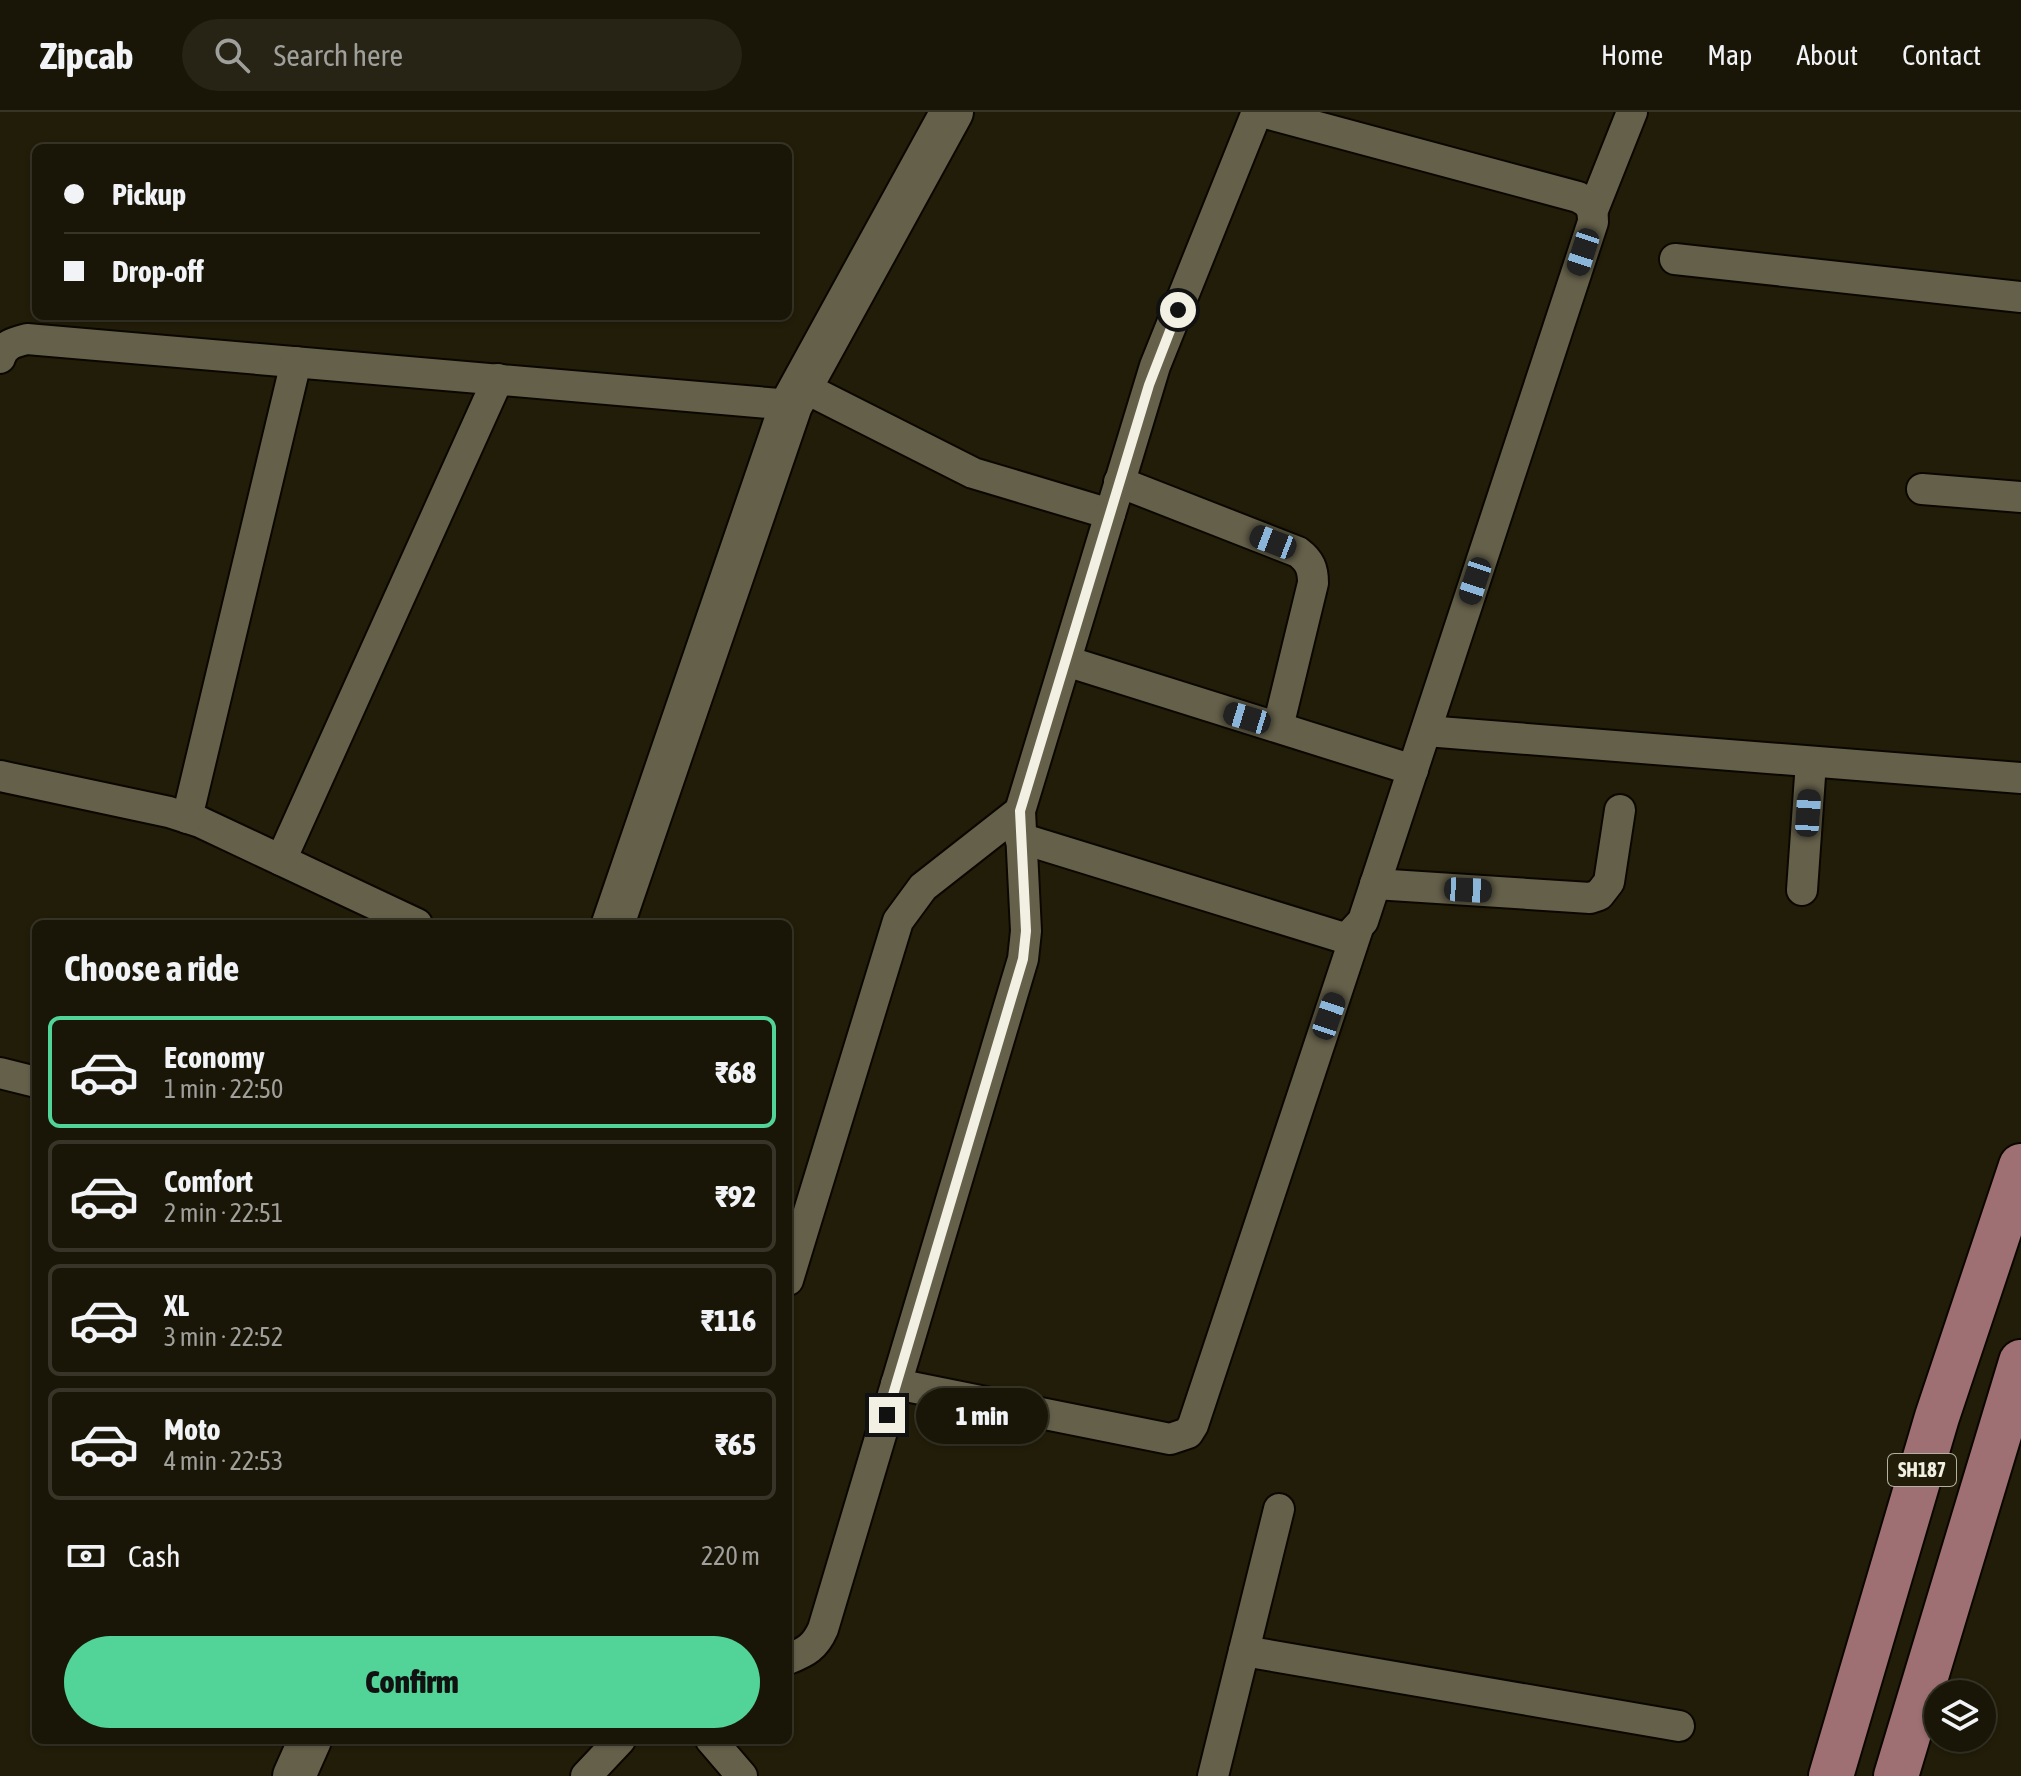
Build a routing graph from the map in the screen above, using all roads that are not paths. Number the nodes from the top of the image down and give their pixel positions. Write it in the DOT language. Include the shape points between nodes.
graph roads {
  1 [pos="952,112"];
  2 [pos="1260,112"];
  3 [pos="1632,112"];
  4 [pos="1297,116"];
  5 [pos="1593,210"];
  6 [pos="1675,259"];
  7 [pos="2021,297"];
  8 [pos="0,358"];
  9 [pos="296,362"];
  10 [pos="498,379"];
  11 [pos="796,395"];
  12 [pos="1119,482"];
  13 [pos="1922,489"];
  14 [pos="2021,497"];
  15 [pos="1110,514"];
  16 [pos="1066,661"];
  17 [pos="1278,727"];
  18 [pos="1426,731"];
  19 [pos="1811,762"];
  20 [pos="1413,770"];
  21 [pos="0,776"];
  22 [pos="2021,778"];
  23 [pos="1620,810"];
  24 [pos="187,818"];
  25 [pos="1020,824"];
  26 [pos="281,860"];
  27 [pos="1375,884"];
  28 [pos="1802,890"];
  29 [pos="408,920"];
  30 [pos="614,920"];
  31 [pos="1358,928"];
  32 [pos="0,1073"];
  33 [pos="32,1081"];
  34 [pos="2021,1166"];
  35 [pos="2010,1234"];
  36 [pos="792,1267"];
  37 [pos="2021,1362"];
  38 [pos="896,1384"];
  39 [pos="1279,1509"];
  40 [pos="1244,1651"];
  41 [pos="792,1658"];
  42 [pos="1679,1726"];
  43 [pos="308,1744"];
  44 [pos="616,1744"];
  45 [pos="714,1744"];
  46 [pos="1219,1774"];
  47 [pos="294,1776"];
  48 [pos="586,1776"];
  49 [pos="742,1776"];
  50 [pos="1831,1776"];
  51 [pos="1896,1776"];
  1 -- 11 [label="street"];
  2 -- 4 [label="street"];
  2 -- 12 [label="street" via="1155,366"];
  3 -- 5 [label="street"];
  4 -- 5 [label="street" via="1578,197"];
  5 -- 18 [label="street"];
  6 -- 7 [label="street"];
  8 -- 9 [label="street" via="11,343 27,339"];
  9 -- 10 [label="street"];
  9 -- 24 [label="street"];
  10 -- 11 [label="street"];
  10 -- 26 [label="street"];
  11 -- 15 [label="street" via="973,473"];
  11 -- 30 [label="street"];
  12 -- 15 [label="street"];
  12 -- 17 [label="street" via="1308,560 1313,583"];
  13 -- 14 [label="street"];
  15 -- 16 [label="street"];
  16 -- 17 [label="street"];
  16 -- 25 [label="street"];
  17 -- 20 [label="street"];
  18 -- 19 [label="street"];
  18 -- 20 [label="street"];
  19 -- 22 [label="street"];
  19 -- 28 [label="street"];
  20 -- 27 [label="street"];
  21 -- 24 [label="street"];
  23 -- 27 [label="street" via="1609,882 1590,898"];
  24 -- 26 [label="street"];
  25 -- 31 [label="street" via="1341,937"];
  25 -- 36 [label="street" via="923,887 898,921"];
  25 -- 38 [label="street" via="1023,959"];
  26 -- 29 [label="street"];
  27 -- 31 [label="street"];
  31 -- 38 [label="street" via="1188,1433 1170,1439"];
  32 -- 33 [label="street"];
  34 -- 35 [label="main road, SH187"];
  35 -- 50 [label="main road, SH187" via="1937,1417"];
  37 -- 51 [label="main road, SH187"];
  38 -- 41 [label="street" via="823,1629 807,1652"];
  39 -- 40 [label="street"];
  40 -- 42 [label="street"];
  40 -- 46 [label="street"];
  43 -- 47 [label="street"];
  44 -- 48 [label="street"];
  45 -- 49 [label="street"];
}
